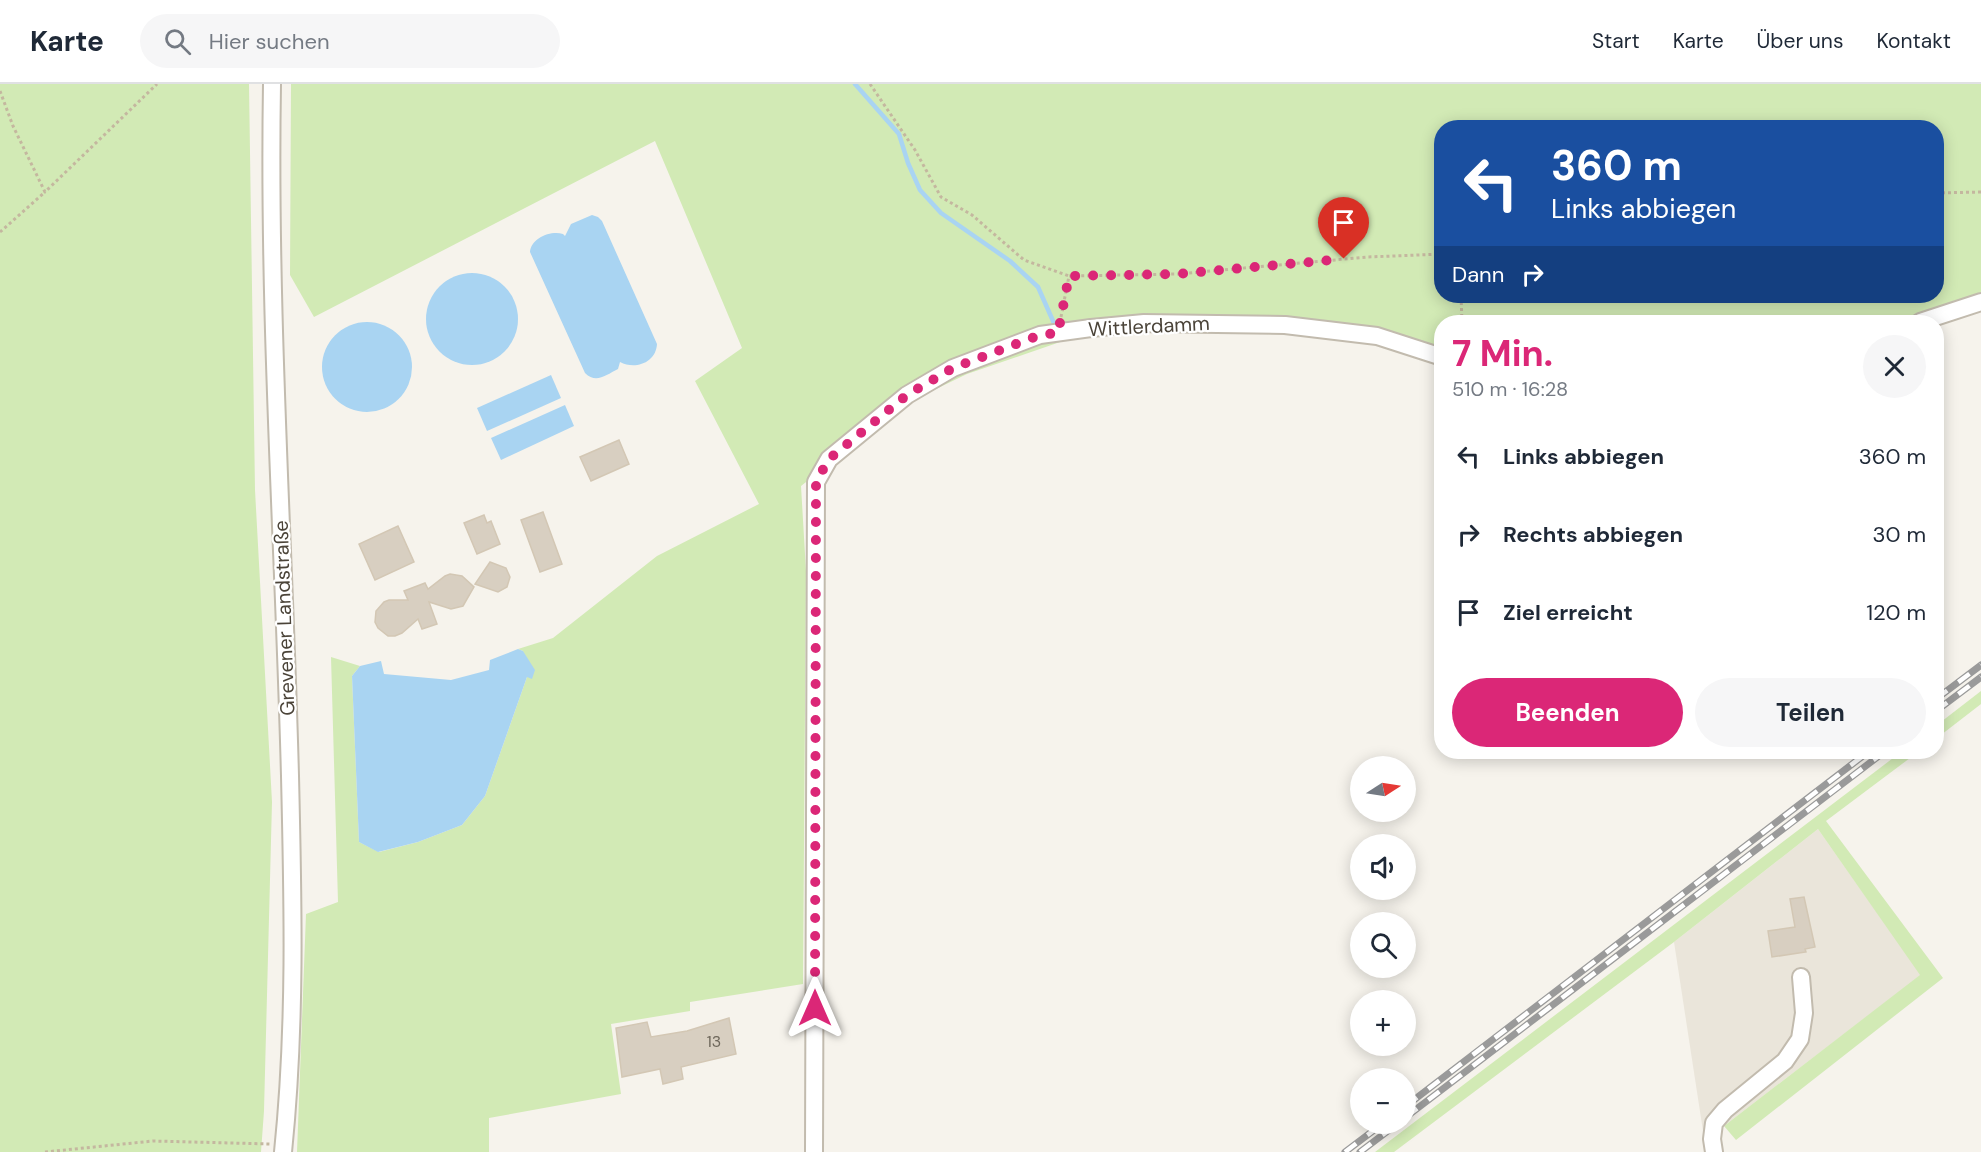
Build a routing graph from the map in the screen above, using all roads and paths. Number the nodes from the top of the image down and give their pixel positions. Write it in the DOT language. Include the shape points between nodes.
graph roads {
  1 [pos="157,84"];
  2 [pos="272,84"];
  3 [pos="870,84"];
  4 [pos="0,91"];
  5 [pos="45,192"];
  6 [pos="1981,192"];
  7 [pos="1944,193"];
  8 [pos="0,232"];
  9 [pos="1434,254"];
  10 [pos="1069,276"];
  11 [pos="1981,302"];
  12 [pos="1941,315"];
  13 [pos="1058,333"];
  14 [pos="1434,354"];
  15 [pos="1802,977"];
  16 [pos="276,1148"];
  17 [pos="45,1152"];
  18 [pos="814,1152"];
  19 [pos="1714,1152"];
  1 -- 5 [label="path"];
  2 -- 16 [label="street, Grevener Landstraße" via="271,247 292,860 291,1024"];
  3 -- 10 [label="path" via="941,197 972,215 1024,260"];
  4 -- 5 [label="path"];
  5 -- 8 [label="path"];
  6 -- 7 [label="path"];
  9 -- 10 [label="path" via="1177,274"];
  10 -- 13 [label="path"];
  11 -- 12 [label="street"];
  13 -- 14 [label="street, Wittlerdamm" via="1144,323 1285,325 1377,336"];
  13 -- 18 [label="street, Wittlerdamm" via="1040,335 953,368 907,395 829,459 816,482"];
  15 -- 19 [label="street" via="1804,1013 1800,1039 1785,1060 1714,1123"];
  16 -- 17 [label="path" via="153,1141"];
}
